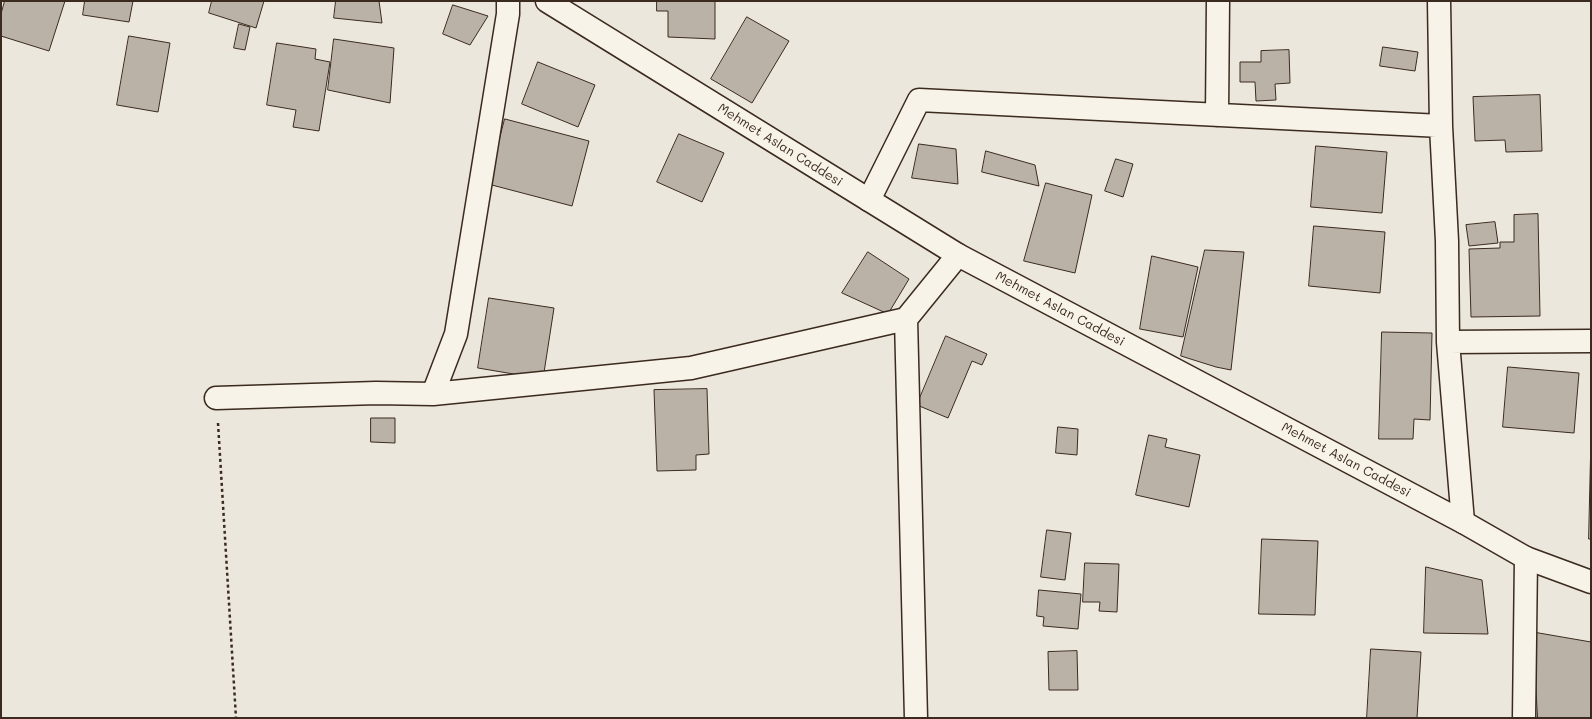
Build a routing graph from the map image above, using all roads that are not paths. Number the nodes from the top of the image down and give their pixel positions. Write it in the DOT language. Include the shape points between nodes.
graph roads {
  1 [pos="508,1"];
  2 [pos="547,1"];
  3 [pos="1218,1"];
  4 [pos="1439,1"];
  5 [pos="1217,115"];
  6 [pos="1441,126"];
  7 [pos="868,200"];
  8 [pos="958,255"];
  9 [pos="906,319"];
  10 [pos="1591,341"];
  11 [pos="1448,342"];
  12 [pos="433,394"];
  13 [pos="216,398"];
  14 [pos="1462,522"];
  15 [pos="1526,558"];
  16 [pos="1591,582"];
  17 [pos="916,718"];
  18 [pos="1524,718"];
  1 -- 12 [label="street" via="508,14 456,334"];
  2 -- 7 [label="street, Mehmet Aslan Caddesi"];
  3 -- 5 [label="street"];
  4 -- 6 [label="street"];
  5 -- 6 [label="street"];
  5 -- 7 [label="street" via="919,100"];
  6 -- 11 [label="street" via="1447,241"];
  7 -- 8 [label="street, Mehmet Aslan Caddesi"];
  8 -- 9 [label="street"];
  8 -- 14 [label="street, Mehmet Aslan Caddesi"];
  9 -- 12 [label="street" via="691,368"];
  9 -- 17 [label="street"];
  10 -- 11 [label="street"];
  11 -- 14 [label="street"];
  12 -- 13 [label="street" via="376,393"];
  14 -- 15 [label="street, Mehmet Aslan Caddesi"];
  15 -- 16 [label="street, Mehmet Aslan Caddesi"];
  15 -- 18 [label="street"];
}
